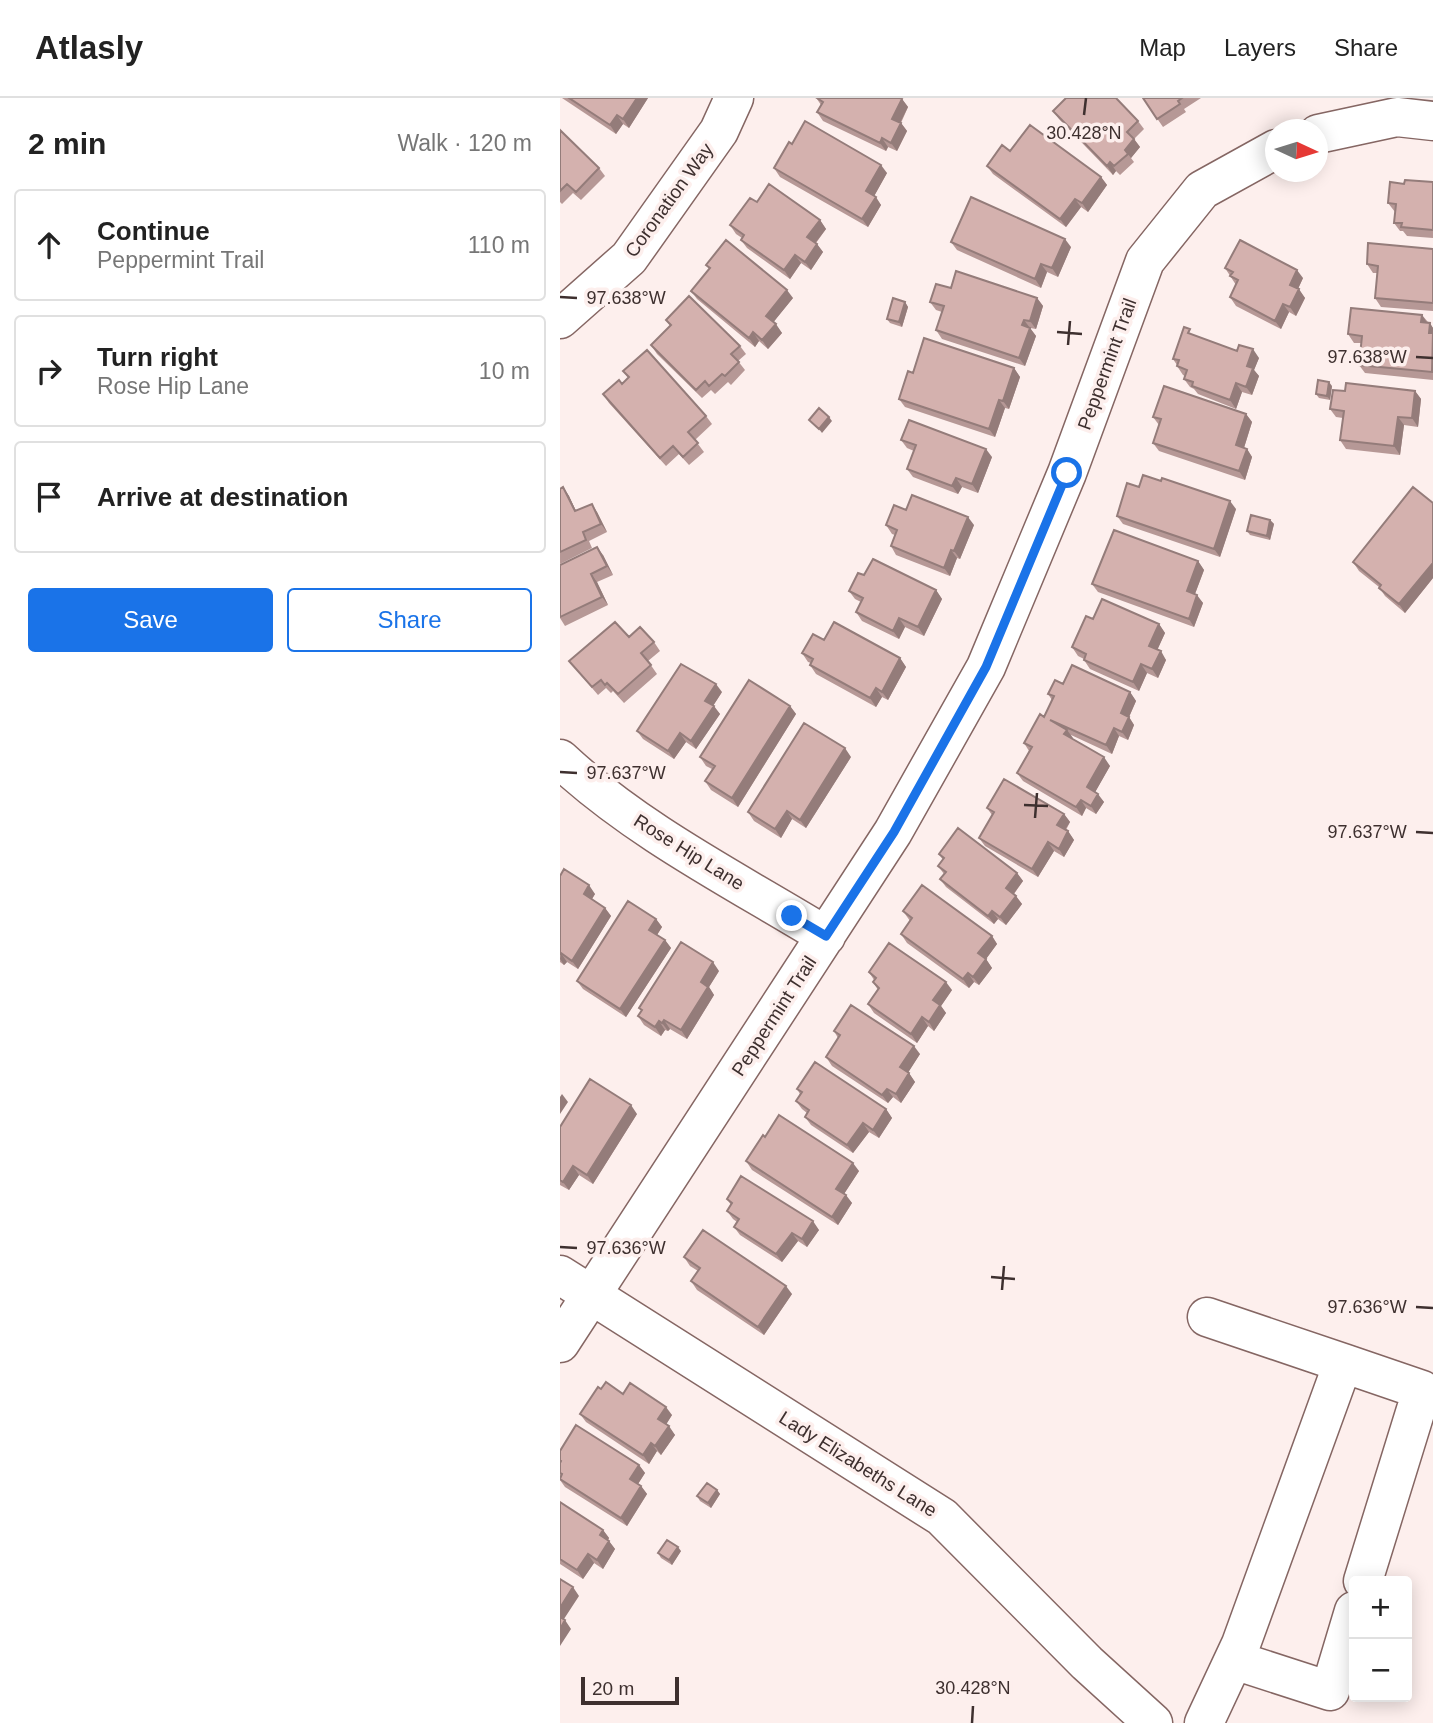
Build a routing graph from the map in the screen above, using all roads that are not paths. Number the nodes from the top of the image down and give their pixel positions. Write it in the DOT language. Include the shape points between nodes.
graph roads {
  1 [pos="734,98"];
  2 [pos="1433,121"];
  3 [pos="1328,132"];
  4 [pos="1265,155"];
  5 [pos="560,319"];
  6 [pos="560,759"];
  7 [pos="826,936"];
  8 [pos="575,1285"];
  9 [pos="1207,1317"];
  10 [pos="560,1343"];
  11 [pos="1343,1363"];
  12 [pos="1365,1576"];
  13 [pos="1349,1628"];
  14 [pos="1234,1660"];
  15 [pos="1153,1723"];
  16 [pos="1204,1723"];
  1 -- 5 [label="street, Coronation Way" via="719,131 629,258"];
  2 -- 3 [label="street" via="1397,117"];
  4 -- 7 [label="street, Peppermint Trail" via="1202,190 1144,261 1067,473 986,667 894,832"];
  6 -- 7 [label="street, Rose Hip Lane" via="631,817"];
  7 -- 8 [label="street, Peppermint Trail"];
  8 -- 10 [label="street, Peppermint Trail"];
  8 -- 15 [label="street, Lady Elizabeths Lane" via="942,1517"];
  9 -- 11 [label="street"];
  11 -- 12 [label="street" via="1422,1390"];
  11 -- 14 [label="street"];
  13 -- 14 [label="street" via="1330,1691"];
  14 -- 16 [label="street"];
}
